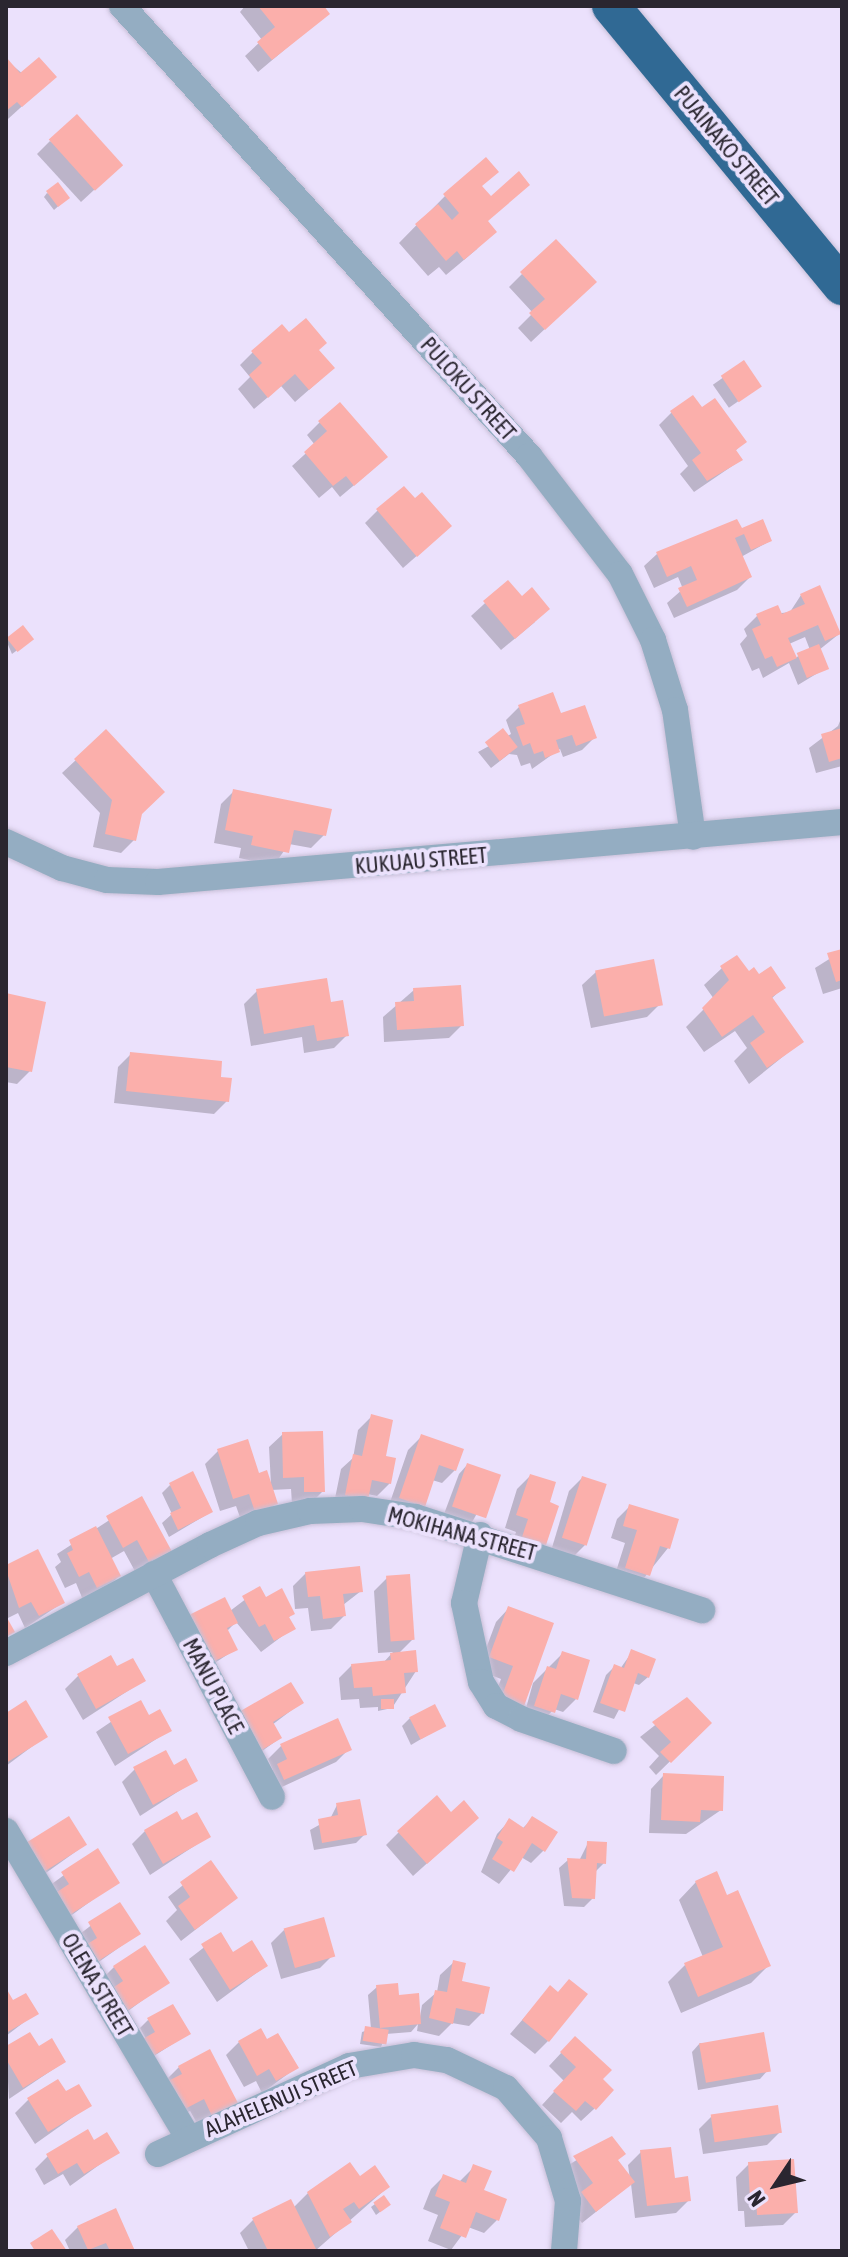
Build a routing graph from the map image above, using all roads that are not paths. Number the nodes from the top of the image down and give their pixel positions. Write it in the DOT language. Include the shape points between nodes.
graph roads {
  1 [pos="122,6"];
  2 [pos="611,6"];
  3 [pos="842,286"];
  4 [pos="842,822"];
  5 [pos="693,837"];
  6 [pos="6,842"];
  7 [pos="480,1535"];
  8 [pos="154,1574"];
  9 [pos="702,1610"];
  10 [pos="6,1653"];
  11 [pos="614,1751"];
  12 [pos="272,1797"];
  13 [pos="6,1831"];
  14 [pos="189,2139"];
  15 [pos="158,2154"];
  16 [pos="564,2251"];
  1 -- 5 [label="street, PULOKU STREET" via="529,456 620,574 653,640 675,710"];
  2 -- 3 [label="highway, PUAINAKO STREET"];
  4 -- 5 [label="street, KUKUAU STREET"];
  5 -- 6 [label="street, KUKUAU STREET" via="158,882 107,880 62,868"];
  7 -- 8 [label="street, MOKIHANA STREET" via="362,1509 310,1511 258,1523"];
  7 -- 9 [label="street, MOKIHANA STREET"];
  7 -- 11 [label="street" via="464,1603 481,1682 496,1706 521,1719"];
  8 -- 10 [label="street, MOKIHANA STREET"];
  8 -- 12 [label="street, MANU PLACE"];
  13 -- 14 [label="street, OLENA STREET"];
  14 -- 15 [label="street, ALAHELENUI STREET"];
  14 -- 16 [label="street, ALAHELENUI STREET" via="349,2066 381,2057 447,2060 506,2088 549,2138 568,2201"];
}
